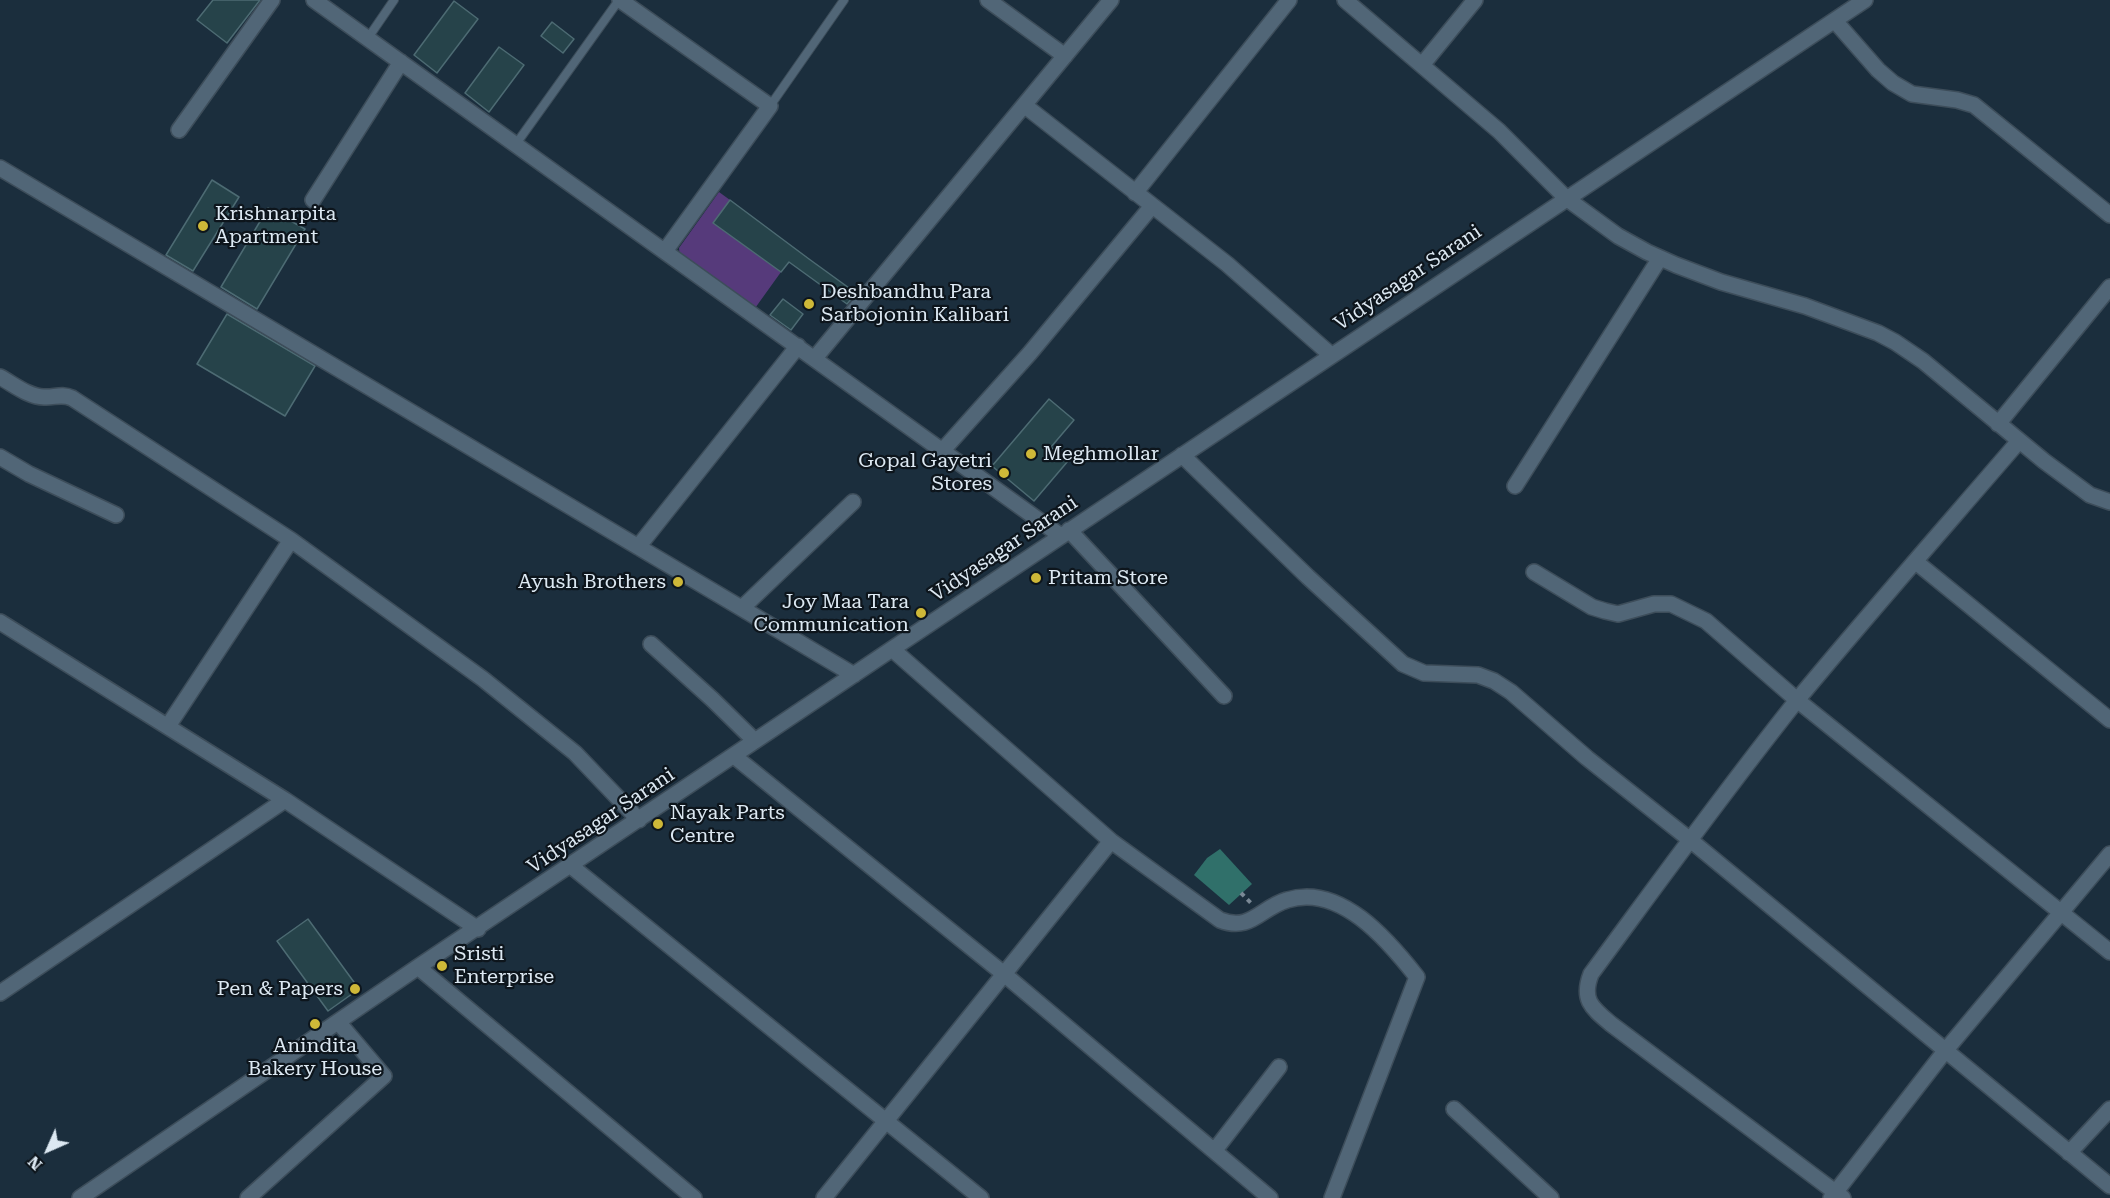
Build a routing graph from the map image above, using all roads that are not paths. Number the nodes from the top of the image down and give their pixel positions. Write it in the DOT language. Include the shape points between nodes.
graph roads {
  1 [pos="272,0"];
  2 [pos="314,0"];
  3 [pos="394,0"];
  4 [pos="620,0"];
  5 [pos="844,0"];
  6 [pos="988,0"];
  7 [pos="1111,0"];
  8 [pos="1289,0"];
  9 [pos="1345,0"];
  10 [pos="1475,0"];
  11 [pos="1865,0"];
  12 [pos="1835,21"];
  13 [pos="368,38"];
  14 [pos="1065,56"];
  15 [pos="401,62"];
  16 [pos="1422,65"];
  17 [pos="1024,105"];
  18 [pos="770,106"];
  19 [pos="180,130"];
  20 [pos="516,144"];
  21 [pos="0,168"];
  22 [pos="1135,193"];
  23 [pos="1566,198"];
  24 [pos="314,201"];
  25 [pos="1152,206"];
  26 [pos="2110,215"];
  27 [pos="665,250"];
  28 [pos="1660,258"];
  29 [pos="2110,287"];
  30 [pos="798,346"];
  31 [pos="1331,355"];
  32 [pos="815,358"];
  33 [pos="0,377"];
  34 [pos="1998,424"];
  35 [pos="2019,441"];
  36 [pos="943,450"];
  37 [pos="1182,455"];
  38 [pos="0,457"];
  39 [pos="1515,486"];
  40 [pos="853,502"];
  41 [pos="2110,502"];
  42 [pos="116,515"];
  43 [pos="1065,533"];
  44 [pos="291,540"];
  45 [pos="638,547"];
  46 [pos="1916,562"];
  47 [pos="1534,572"];
  48 [pos="742,608"];
  49 [pos="0,622"];
  50 [pos="651,644"];
  51 [pos="892,649"];
  52 [pos="854,675"];
  53 [pos="1224,696"];
  54 [pos="1797,700"];
  55 [pos="2110,720"];
  56 [pos="168,726"];
  57 [pos="755,741"];
  58 [pos="734,756"];
  59 [pos="285,800"];
  60 [pos="639,820"];
  61 [pos="1689,839"];
  62 [pos="1111,841"];
  63 [pos="2110,854"];
  64 [pos="571,866"];
  65 [pos="2062,912"];
  66 [pos="478,929"];
  67 [pos="2110,952"];
  68 [pos="418,967"];
  69 [pos="1004,974"];
  70 [pos="0,993"];
  71 [pos="339,1023"];
  72 [pos="1945,1051"];
  73 [pos="1279,1066"];
  74 [pos="1454,1109"];
  75 [pos="2110,1109"];
  76 [pos="886,1121"];
  77 [pos="1215,1150"];
  78 [pos="2069,1153"];
  79 [pos="2110,1186"];
  80 [pos="1836,1196"];
  81 [pos="80,1198"];
  82 [pos="248,1198"];
  83 [pos="694,1198"];
  84 [pos="824,1198"];
  85 [pos="981,1198"];
  86 [pos="1270,1198"];
  87 [pos="1332,1198"];
  88 [pos="1551,1198"];
  1 -- 19 [label="street"];
  2 -- 13 [label="street"];
  3 -- 13 [label="lane"];
  4 -- 18 [label="street"];
  4 -- 20 [label="lane"];
  5 -- 18 [label="lane"];
  6 -- 14 [label="street"];
  7 -- 14 [label="street"];
  8 -- 22 [label="street"];
  9 -- 16 [label="street"];
  10 -- 16 [label="street"];
  11 -- 12 [label="street, Vidyasagar Sarani"];
  12 -- 23 [label="street, Vidyasagar Sarani"];
  12 -- 26 [label="street" via="1893,84 1912,94 1974,105"];
  13 -- 15 [label="street"];
  14 -- 17 [label="street"];
  15 -- 20 [label="street"];
  15 -- 24 [label="street"];
  16 -- 23 [label="street" via="1499,131"];
  17 -- 22 [label="street"];
  17 -- 32 [label="street"];
  18 -- 27 [label="street"];
  20 -- 27 [label="street"];
  21 -- 45 [label="street"];
  22 -- 25 [label="street"];
  23 -- 28 [label="street" via="1618,236"];
  23 -- 31 [label="street, Vidyasagar Sarani"];
  25 -- 31 [label="street" via="1227,264"];
  25 -- 36 [label="street"];
  27 -- 30 [label="street"];
  28 -- 34 [label="street" via="1878,333 1923,361"];
  28 -- 39 [label="street"];
  29 -- 34 [label="street"];
  30 -- 32 [label="street"];
  30 -- 45 [label="street"];
  31 -- 37 [label="street, Vidyasagar Sarani"];
  32 -- 36 [label="street"];
  33 -- 44 [label="street" via="34,396 72,398"];
  34 -- 35 [label="street"];
  35 -- 41 [label="street" via="2090,495"];
  35 -- 46 [label="street"];
  36 -- 43 [label="street"];
  37 -- 43 [label="street, Vidyasagar Sarani"];
  37 -- 61 [label="street" via="1403,664 1424,673 1478,675 1494,681"];
  38 -- 42 [label="street"];
  40 -- 48 [label="street"];
  43 -- 51 [label="street, Vidyasagar Sarani"];
  43 -- 53 [label="street"];
  44 -- 56 [label="street"];
  44 -- 60 [label="street" via="520,708 575,753"];
  45 -- 48 [label="street"];
  46 -- 54 [label="street"];
  46 -- 55 [label="street"];
  47 -- 54 [label="street" via="1605,611 1618,614 1654,604 1684,609 1706,621"];
  48 -- 52 [label="street"];
  49 -- 56 [label="street"];
  50 -- 57 [label="street"];
  51 -- 52 [label="street, Vidyasagar Sarani"];
  51 -- 62 [label="street"];
  52 -- 57 [label="street, Vidyasagar Sarani"];
  54 -- 61 [label="street"];
  54 -- 65 [label="street"];
  56 -- 59 [label="street"];
  57 -- 58 [label="street, Vidyasagar Sarani"];
  58 -- 60 [label="street, Vidyasagar Sarani"];
  58 -- 69 [label="street"];
  59 -- 66 [label="street"];
  59 -- 70 [label="street"];
  60 -- 64 [label="street, Vidyasagar Sarani"];
  61 -- 72 [label="street"];
  61 -- 80 [label="street" via="1591,974 1586,987 1588,1001 1611,1024"];
  62 -- 69 [label="street"];
  62 -- 87 [label="street" via="1231,924 1247,921 1287,899 1330,899 1375,931 1417,977"];
  63 -- 65 [label="street"];
  64 -- 66 [label="street, Vidyasagar Sarani"];
  64 -- 76 [label="street"];
  65 -- 67 [label="street"];
  65 -- 72 [label="street"];
  66 -- 68 [label="street, Vidyasagar Sarani"];
  68 -- 71 [label="street, Vidyasagar Sarani"];
  68 -- 83 [label="street"];
  69 -- 76 [label="street"];
  69 -- 77 [label="street"];
  71 -- 81 [label="street, Vidyasagar Sarani"];
  71 -- 82 [label="street" via="384,1076"];
  72 -- 78 [label="street"];
  72 -- 80 [label="street"];
  73 -- 77 [label="street"];
  74 -- 88 [label="street"];
  75 -- 78 [label="street"];
  76 -- 84 [label="street"];
  76 -- 85 [label="street"];
  77 -- 86 [label="street"];
  78 -- 79 [label="street"];
}
